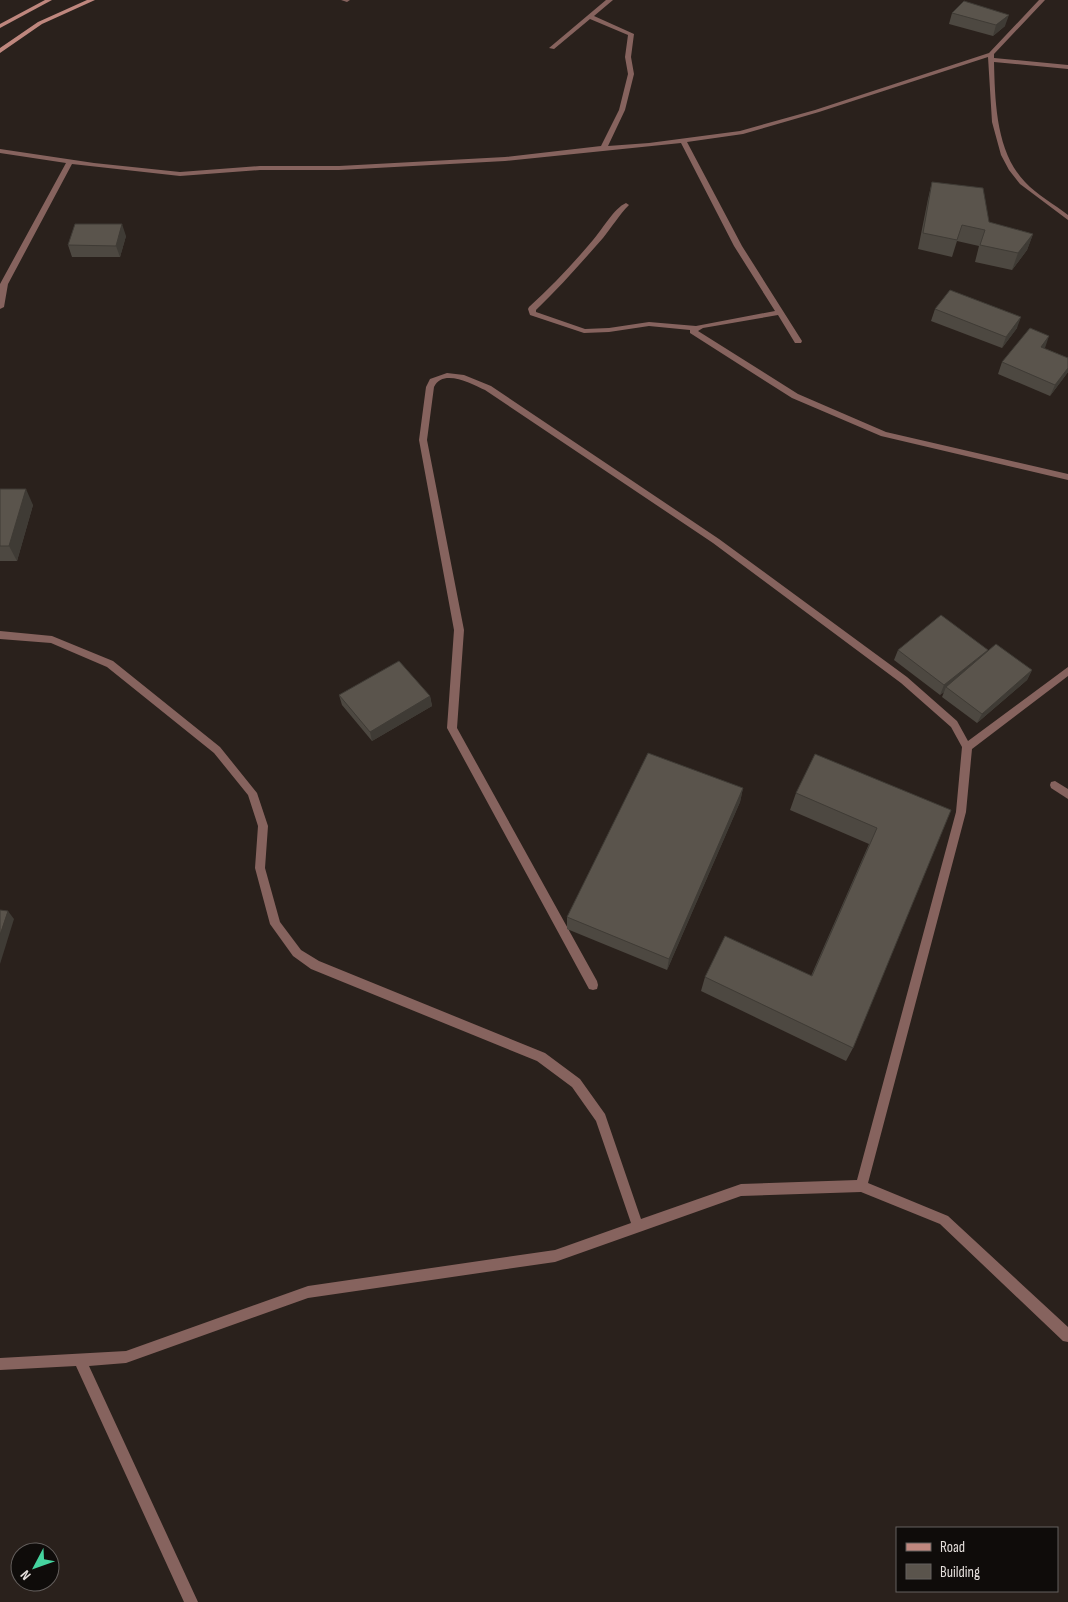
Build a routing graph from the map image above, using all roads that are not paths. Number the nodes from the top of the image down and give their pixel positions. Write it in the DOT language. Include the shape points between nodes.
graph roads {
  1 [pos="49,0"];
  2 [pos="92,0"];
  3 [pos="610,0"];
  4 [pos="1042,0"];
  5 [pos="590,17"];
  6 [pos="0,26"];
  7 [pos="552,48"];
  8 [pos="0,51"];
  9 [pos="991,57"];
  10 [pos="1068,67"];
  11 [pos="683,141"];
  12 [pos="604,148"];
  13 [pos="0,151"];
  14 [pos="70,161"];
  15 [pos="626,206"];
  16 [pos="1068,218"];
  17 [pos="0,307"];
  18 [pos="780,312"];
  19 [pos="695,328"];
  20 [pos="798,341"];
  21 [pos="1068,477"];
  22 [pos="0,635"];
  23 [pos="1068,671"];
  24 [pos="966,747"];
  25 [pos="1055,785"];
  26 [pos="1068,795"];
  27 [pos="593,984"];
  28 [pos="861,1186"];
  29 [pos="638,1227"];
  30 [pos="1068,1336"];
  31 [pos="79,1359"];
  32 [pos="0,1364"];
  33 [pos="191,1602"];
  1 -- 6 [label="main road"];
  2 -- 8 [label="main road" via="40,23"];
  3 -- 5 [label="street"];
  4 -- 9 [label="street"];
  5 -- 7 [label="street"];
  5 -- 12 [label="street" via="631,34 628,57 631,74 622,110"];
  9 -- 10 [label="street"];
  9 -- 11 [label="street" via="741,133"];
  9 -- 16 [label="street" via="992,102 1005,158 1022,182"];
  11 -- 12 [label="street"];
  11 -- 18 [label="street" via="738,246"];
  12 -- 14 [label="street" via="505,159 180,174"];
  13 -- 14 [label="street"];
  14 -- 17 [label="street" via="4,284"];
  15 -- 19 [label="street" via="554,289 532,309 533,313 584,331 648,324"];
  18 -- 19 [label="street"];
  18 -- 20 [label="street"];
  19 -- 21 [label="street" via="696,334 795,396 884,434"];
  22 -- 29 [label="street" via="52,640 110,664 217,750 252,793 263,826 260,868 274,924 297,953 316,965 541,1057 576,1083 601,1118"];
  23 -- 24 [label="street"];
  24 -- 27 [label="street" via="954,724 904,680 716,541 488,388 464,376 451,374 433,381 423,440 459,630 452,728"];
  24 -- 28 [label="street" via="961,812"];
  25 -- 26 [label="street"];
  28 -- 29 [label="street" via="741,1190"];
  28 -- 30 [label="street" via="944,1220"];
  29 -- 31 [label="street" via="555,1256 308,1292 126,1357"];
  31 -- 32 [label="street"];
  31 -- 33 [label="street"];
}
